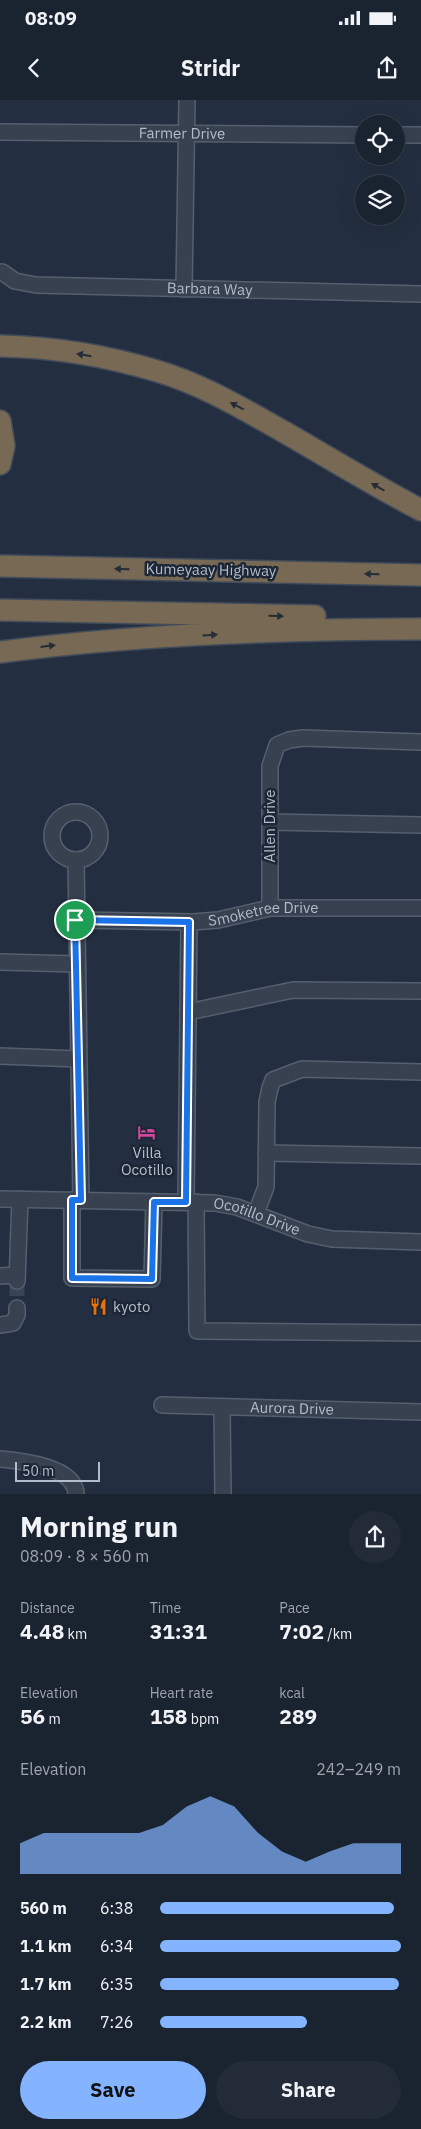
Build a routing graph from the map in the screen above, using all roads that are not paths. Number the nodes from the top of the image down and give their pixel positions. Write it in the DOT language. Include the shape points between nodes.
graph roads {
  1 [pos="187,100"];
  2 [pos="0,132"];
  3 [pos="186,133"];
  4 [pos="355,135"];
  5 [pos="405,135"];
  6 [pos="421,135"];
  7 [pos="2,272"];
  8 [pos="184,289"];
  9 [pos="421,294"];
  10 [pos="0,346"];
  11 [pos="0,421"];
  12 [pos="0,464"];
  13 [pos="421,510"];
  14 [pos="0,566"];
  15 [pos="421,575"];
  16 [pos="0,610"];
  17 [pos="421,619"];
  18 [pos="421,629"];
  19 [pos="0,652"];
  20 [pos="421,742"];
  21 [pos="270,822"];
  22 [pos="421,825"];
  23 [pos="76,860"];
  24 [pos="270,908"];
  25 [pos="421,908"];
  26 [pos="75,920"];
  27 [pos="189,922"];
  28 [pos="0,962"];
  29 [pos="76,964"];
  30 [pos="421,991"];
  31 [pos="188,1012"];
  32 [pos="0,1056"];
  33 [pos="78,1058"];
  34 [pos="421,1072"];
  35 [pos="266,1153"];
  36 [pos="421,1156"];
  37 [pos="0,1199"];
  38 [pos="20,1199"];
  39 [pos="76,1200"];
  40 [pos="154,1202"];
  41 [pos="191,1202"];
  42 [pos="256,1213"];
  43 [pos="421,1242"];
  44 [pos="0,1276"];
  45 [pos="17,1308"];
  46 [pos="0,1324"];
  47 [pos="421,1333"];
  48 [pos="162,1405"];
  49 [pos="222,1408"];
  50 [pos="421,1412"];
  51 [pos="0,1459"];
  52 [pos="76,1494"];
  53 [pos="223,1494"];
  1 -- 3 [label="street"];
  2 -- 3 [label="street, Farmer Drive"];
  3 -- 4 [label="street, Farmer Drive"];
  3 -- 8 [label="street"];
  5 -- 6 [label="street"];
  7 -- 8 [label="street, Barbara Way" via="15,281 36,284"];
  8 -- 9 [label="street, Barbara Way"];
  13 -- 10 [label="highway, one-way" via="257,416 158,371 64,351"];
  11 -- 12 [label="highway" via="4,446"];
  15 -- 14 [label="highway, Kumeyaay Highway, one-way"];
  16 -- 17 [label="highway, one-way"];
  19 -- 18 [label="highway, one-way" via="76,643 272,631"];
  20 -- 21 [label="street, Allen Drive" via="303,738 277,745 270,766"];
  21 -- 22 [label="street"];
  21 -- 24 [label="street, Allen Drive"];
  23 -- 26 [label="street"];
  24 -- 25 [label="street, Smoketree Drive"];
  24 -- 27 [label="street, Smoketree Drive" via="218,920"];
  26 -- 27 [label="street, Smoketree Drive"];
  26 -- 29 [label="street"];
  27 -- 31 [label="street"];
  28 -- 29 [label="street"];
  29 -- 33 [label="street"];
  30 -- 31 [label="street" via="293,990"];
  31 -- 41 [label="street"];
  32 -- 33 [label="street"];
  33 -- 39 [label="street"];
  34 -- 35 [label="street" via="302,1069 274,1080 267,1102"];
  35 -- 36 [label="street"];
  35 -- 42 [label="street" via="266,1187"];
  37 -- 38 [label="street, Ocotillo Drive"];
  38 -- 39 [label="street, Ocotillo Drive"];
  38 -- 44 [label="street" via="17,1278"];
  39 -- 40 [label="street, Ocotillo Drive"];
  39 -- 40 [label="street" via="72,1278 152,1279"];
  40 -- 41 [label="street, Ocotillo Drive"];
  41 -- 42 [label="street, Ocotillo Drive" via="238,1206"];
  41 -- 47 [label="street" via="198,1331"];
  42 -- 43 [label="street, Ocotillo Drive" via="308,1234 332,1239"];
  45 -- 46 [label="street" via="13,1323"];
  48 -- 49 [label="street, Aurora Drive"];
  49 -- 50 [label="street, Aurora Drive"];
  49 -- 53 [label="street"];
  51 -- 52 [label="street" via="49,1468 65,1475 76,1488"];
}
